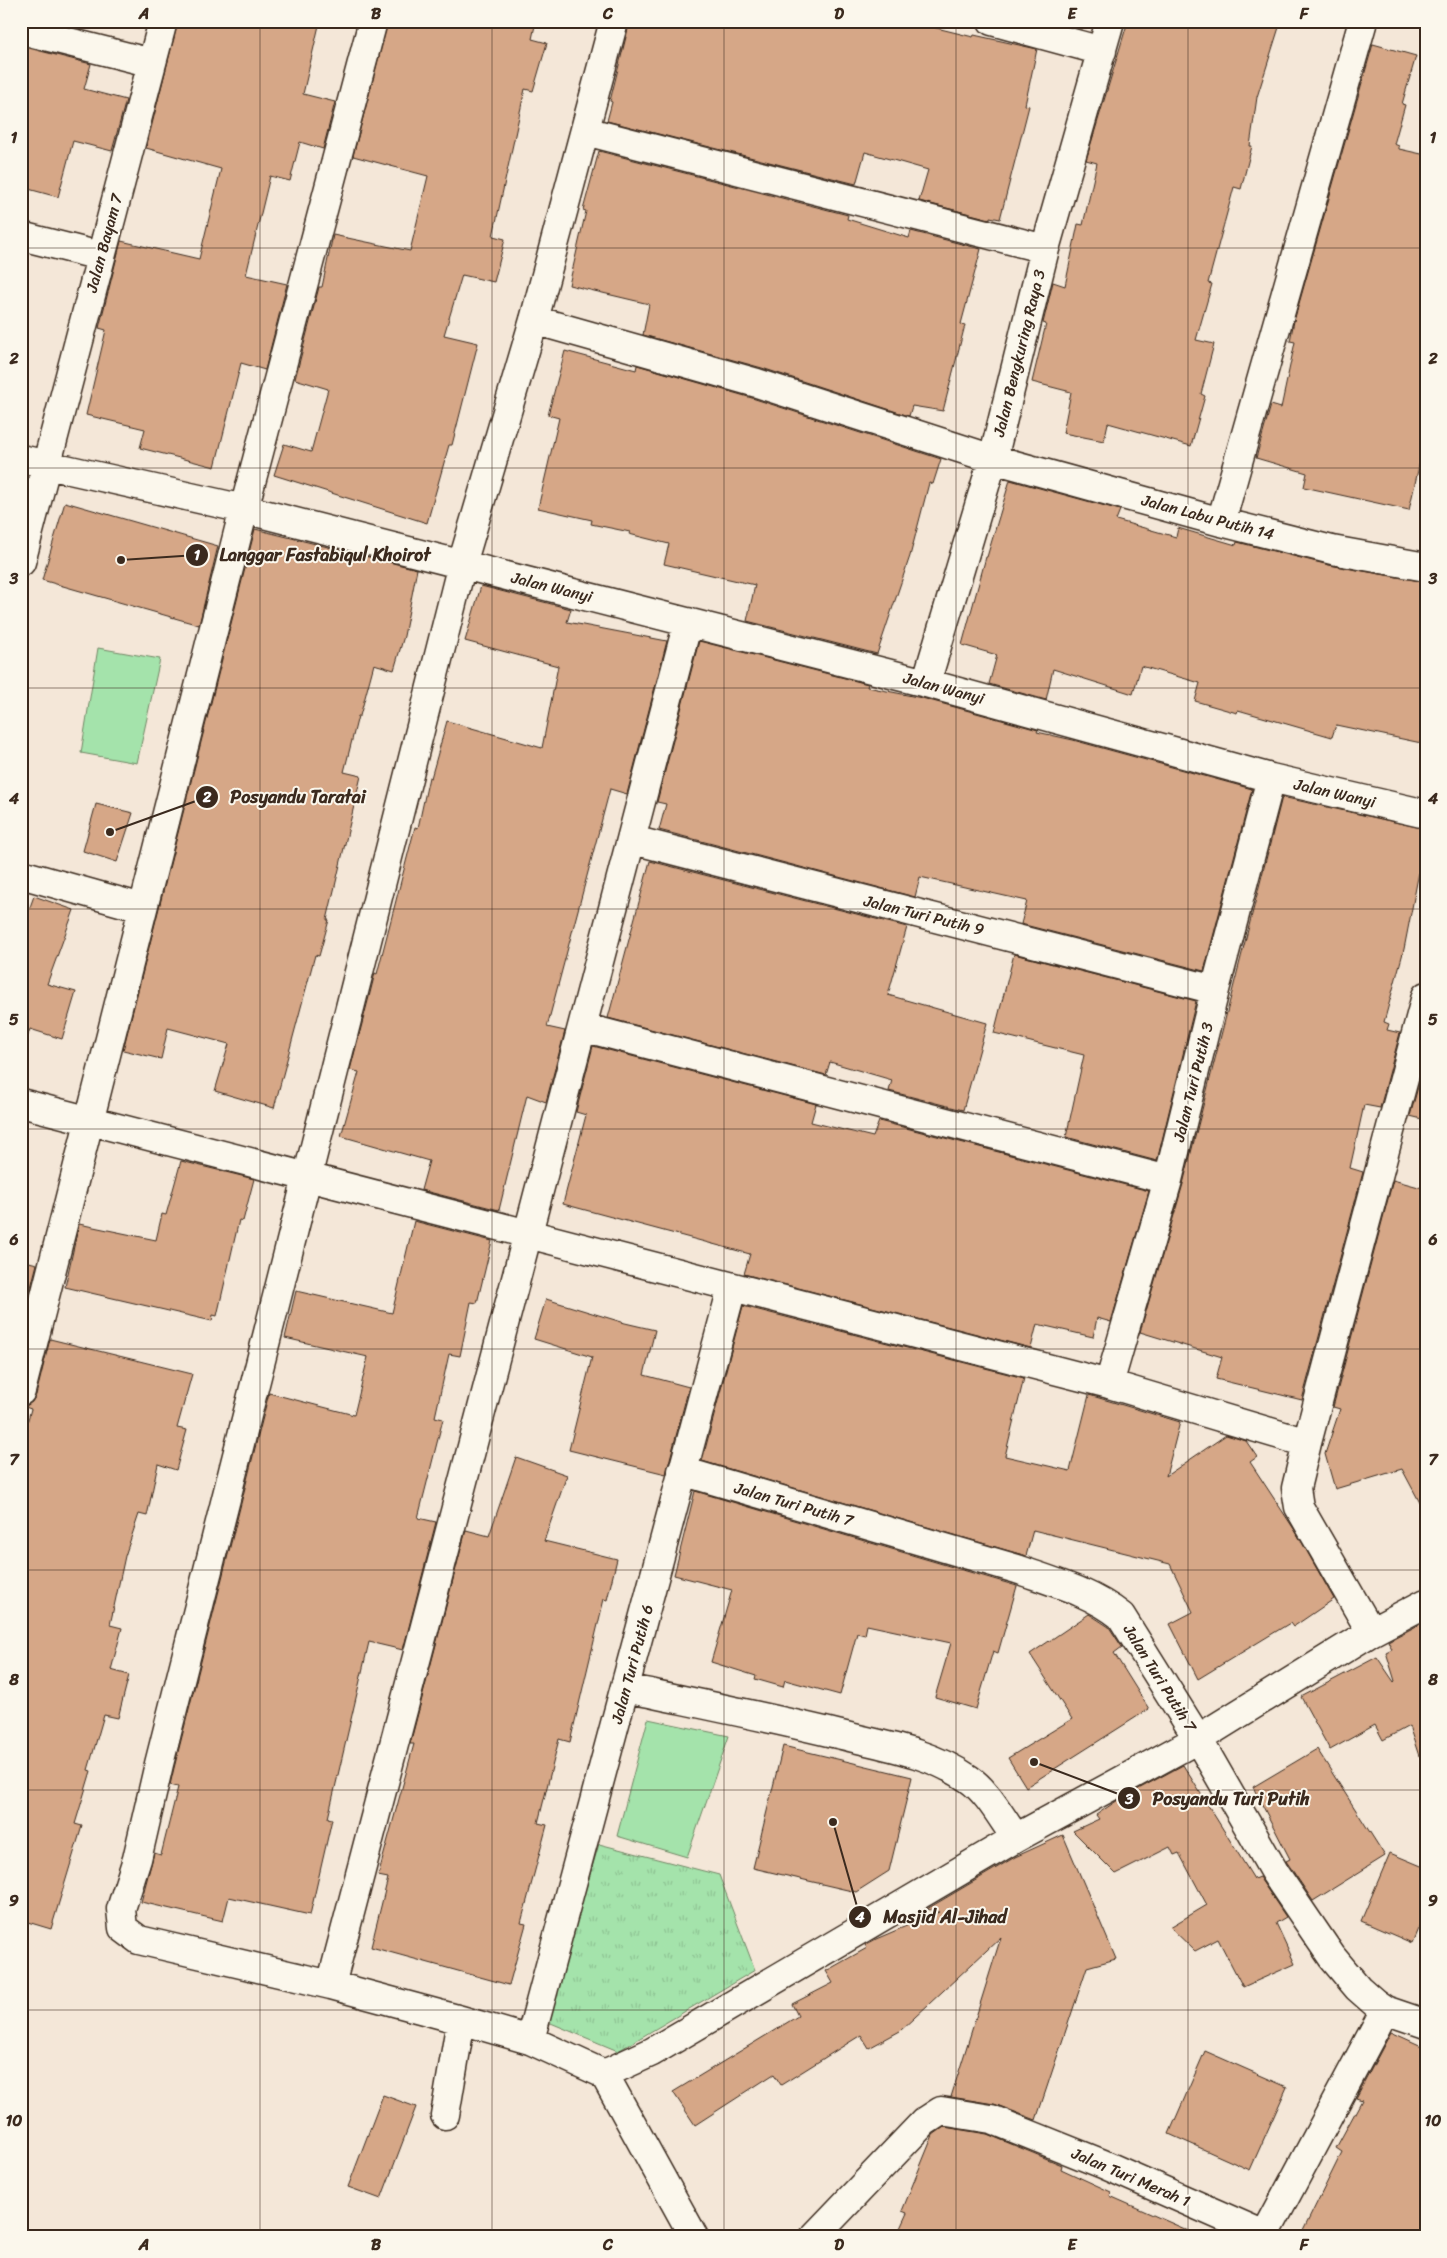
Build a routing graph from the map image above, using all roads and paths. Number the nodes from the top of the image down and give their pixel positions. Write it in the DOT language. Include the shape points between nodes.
graph roads {
  1 [pos="162,21"];
  2 [pos="373,21"];
  3 [pos="614,21"];
  4 [pos="992,21"];
  5 [pos="1110,21"];
  6 [pos="1363,21"];
  7 [pos="21,30"];
  8 [pos="1102,51"];
  9 [pos="152,63"];
  10 [pos="584,130"];
  11 [pos="21,236"];
  12 [pos="1045,248"];
  13 [pos="100,256"];
  14 [pos="534,320"];
  15 [pos="993,460"];
  16 [pos="34,462"];
  17 [pos="244,509"];
  18 [pos="1221,522"];
  19 [pos="21,562"];
  20 [pos="462,564"];
  21 [pos="1426,566"];
  22 [pos="688,622"];
  23 [pos="926,683"];
  24 [pos="1270,778"];
  25 [pos="1426,814"];
  26 [pos="633,840"];
  27 [pos="21,874"];
  28 [pos="142,908"];
  29 [pos="1215,990"];
  30 [pos="1426,996"];
  31 [pos="582,1027"];
  32 [pos="21,1103"];
  33 [pos="88,1121"];
  34 [pos="307,1178"];
  35 [pos="1168,1180"];
  36 [pos="526,1234"];
  37 [pos="732,1288"];
  38 [pos="32,1309"];
  39 [pos="1109,1384"];
  40 [pos="21,1391"];
  41 [pos="1307,1443"];
  42 [pos="682,1470"];
  43 [pos="1426,1603"];
  44 [pos="1371,1632"];
  45 [pos="626,1688"];
  46 [pos="1198,1739"];
  47 [pos="1016,1838"];
  48 [pos="331,1985"];
  49 [pos="1384,2010"];
  50 [pos="461,2020"];
  51 [pos="1426,2024"];
  52 [pos="530,2040"];
  53 [pos="604,2074"];
  54 [pos="445,2115"];
  55 [pos="1267,2236"];
  56 [pos="694,2237"];
  57 [pos="814,2237"];
  1 -- 9 [label="street, Jalan Bayam 7"];
  2 -- 17 [label="street"];
  3 -- 10 [label="street"];
  4 -- 8 [label="street"];
  5 -- 8 [label="street, Jalan Bengkuring Raya 3"];
  6 -- 18 [label="street"];
  7 -- 9 [label="street"];
  8 -- 12 [label="street, Jalan Bengkuring Raya 3"];
  9 -- 13 [label="street, Jalan Bayam 7"];
  10 -- 12 [label="street"];
  10 -- 14 [label="street"];
  11 -- 13 [label="street"];
  12 -- 15 [label="street, Jalan Bengkuring Raya 3"];
  13 -- 16 [label="street, Jalan Bayam 7"];
  14 -- 15 [label="street, Jalan Labu Putih 14" via="757,383"];
  14 -- 20 [label="street"];
  15 -- 18 [label="street, Jalan Labu Putih 14"];
  15 -- 23 [label="street, Jalan Bengkuring Raya 3"];
  16 -- 17 [label="street, Jalan Wanyi"];
  16 -- 19 [label="street, Jalan Bayam 7"];
  17 -- 20 [label="street, Jalan Wanyi"];
  17 -- 28 [label="street"];
  18 -- 21 [label="street, Jalan Labu Putih 14" via="1332,550"];
  20 -- 22 [label="street, Jalan Wanyi"];
  20 -- 34 [label="street"];
  22 -- 23 [label="street, Jalan Wanyi"];
  22 -- 26 [label="street"];
  23 -- 24 [label="street, Jalan Wanyi"];
  24 -- 25 [label="street, Jalan Wanyi"];
  24 -- 29 [label="street, Jalan Turi Putih 3"];
  26 -- 29 [label="street, Jalan Turi Putih 9"];
  26 -- 31 [label="street"];
  27 -- 28 [label="street"];
  28 -- 33 [label="street"];
  29 -- 35 [label="street, Jalan Turi Putih 3"];
  30 -- 41 [label="street"];
  31 -- 35 [label="street"];
  31 -- 36 [label="street"];
  32 -- 33 [label="street"];
  33 -- 34 [label="street"];
  33 -- 38 [label="street"];
  34 -- 36 [label="street"];
  34 -- 48 [label="street" via="122,1909 123,1928 139,1940"];
  35 -- 39 [label="street, Jalan Turi Putih 3"];
  36 -- 37 [label="street"];
  36 -- 48 [label="street"];
  37 -- 39 [label="street"];
  37 -- 42 [label="street, Jalan Turi Putih 6"];
  38 -- 40 [label="street"];
  39 -- 41 [label="street"];
  41 -- 44 [label="street" via="1296,1488 1299,1507"];
  42 -- 45 [label="street, Jalan Turi Putih 6"];
  42 -- 46 [label="street, Jalan Turi Putih 7" via="1017,1569 1107,1604 1121,1616"];
  43 -- 44 [label="street"];
  44 -- 46 [label="street"];
  45 -- 47 [label="street" via="913,1752 970,1780"];
  45 -- 52 [label="street, Jalan Turi Putih 6"];
  46 -- 47 [label="street"];
  46 -- 49 [label="street, Jalan Turi Putih 7" via="1275,1873 1332,1957 1358,1988"];
  47 -- 53 [label="street" via="652,2052"];
  48 -- 50 [label="street"];
  49 -- 51 [label="street, Jalan Turi Putih 7"];
  49 -- 55 [label="street"];
  50 -- 52 [label="street"];
  50 -- 54 [label="street"];
  52 -- 53 [label="street"];
  53 -- 56 [label="street"];
  55 -- 57 [label="street, Jalan Turi Merah 1" via="1103,2164 991,2120 941,2111 924,2122"];
}
